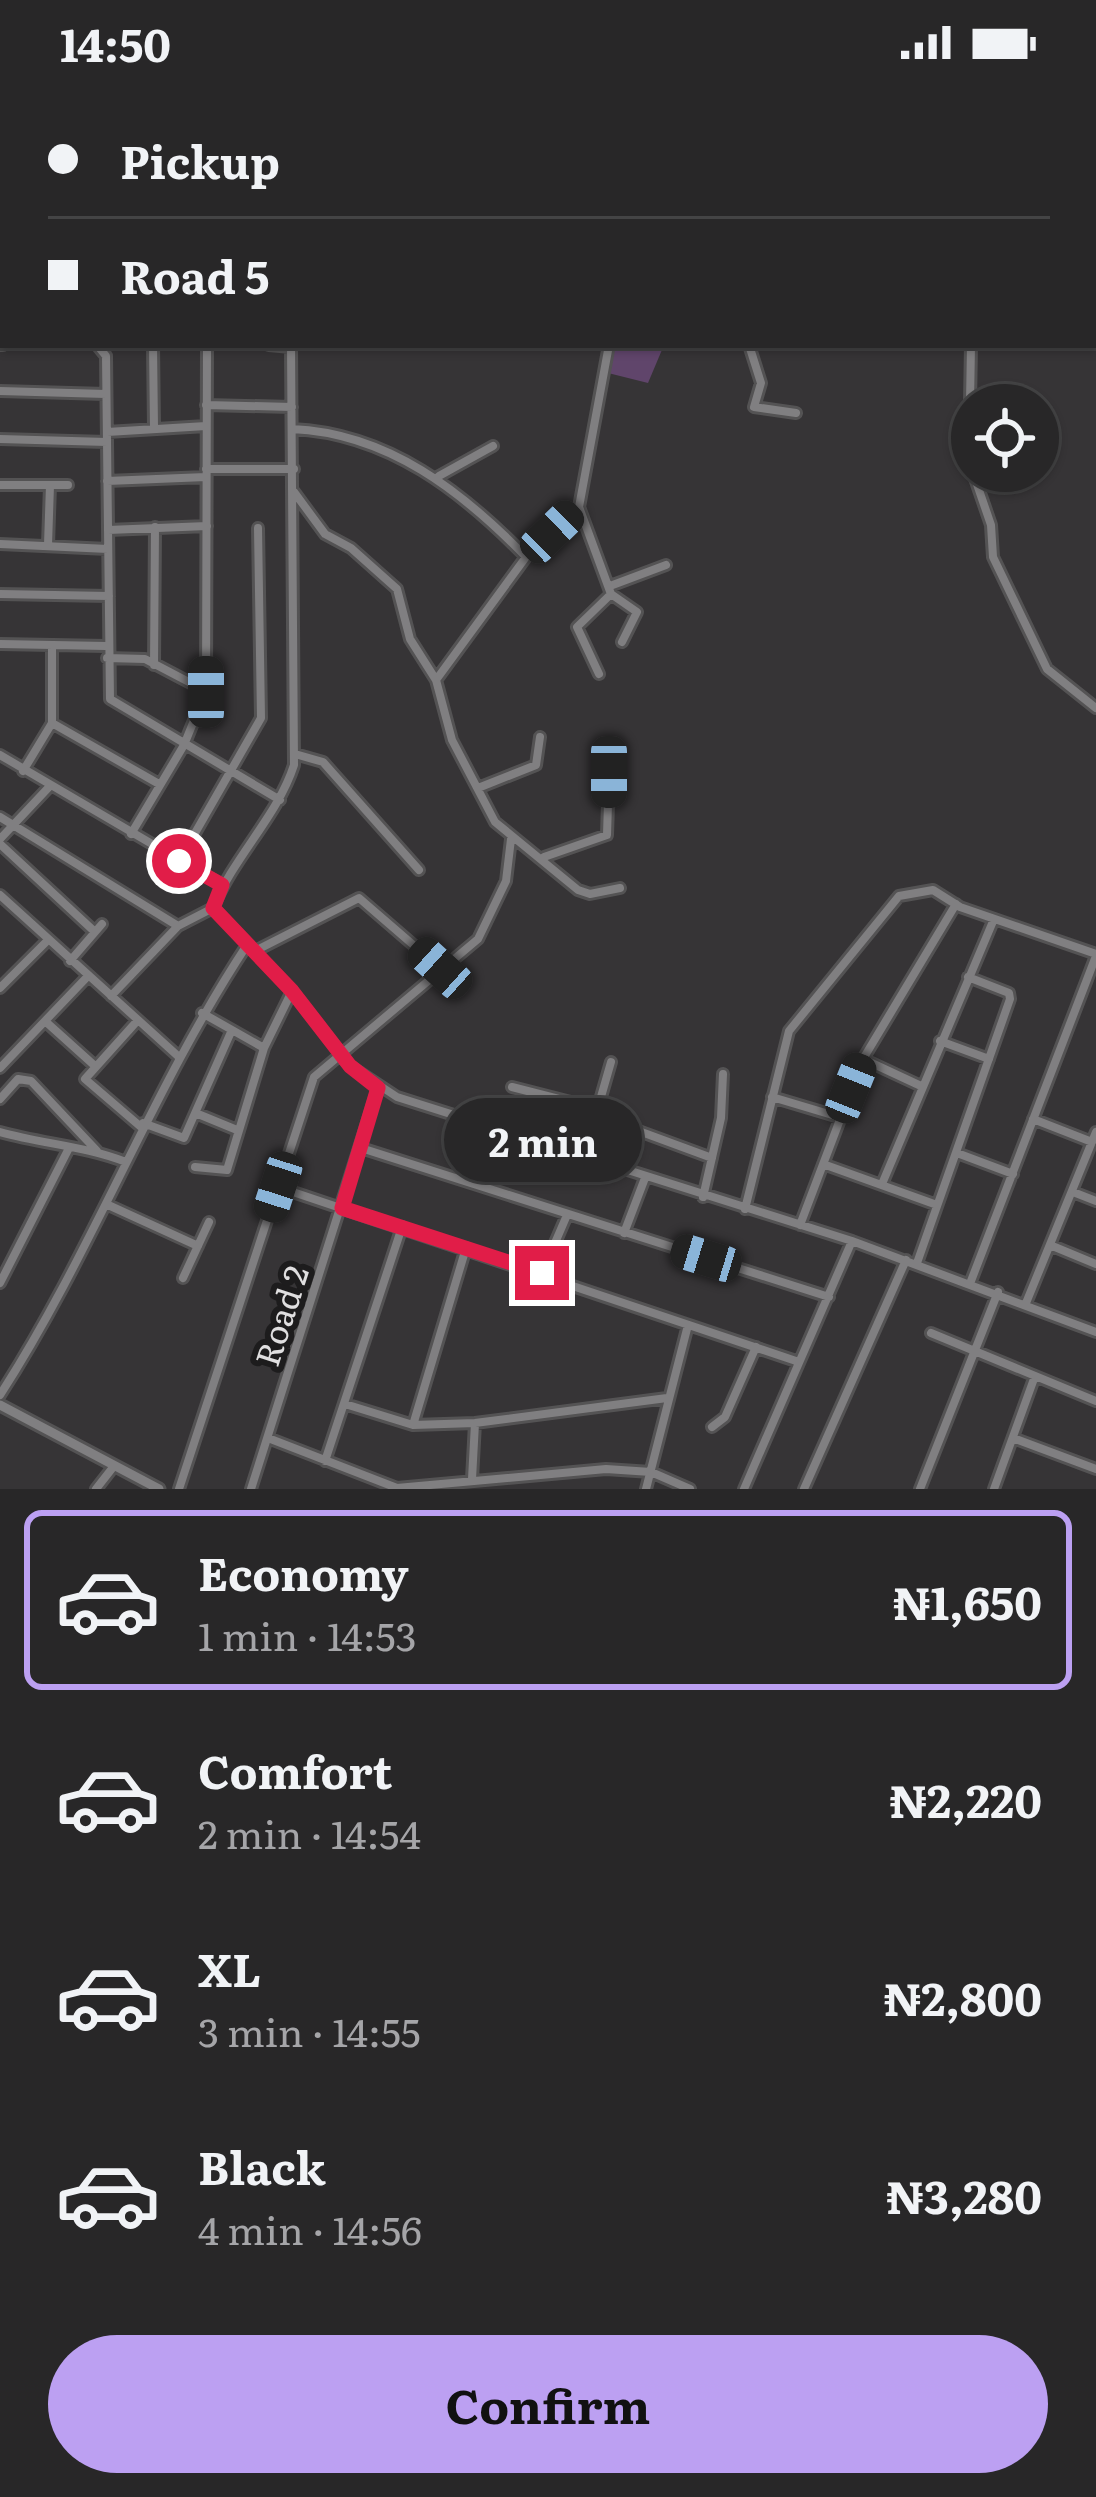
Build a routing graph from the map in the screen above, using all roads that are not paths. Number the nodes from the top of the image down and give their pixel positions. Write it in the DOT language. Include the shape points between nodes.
graph roads {
  1 [pos="102,348"];
  2 [pos="152,348"];
  3 [pos="207,348"];
  4 [pos="291,348"];
  5 [pos="608,348"];
  6 [pos="750,348"];
  7 [pos="971,348"];
  8 [pos="0,391"];
  9 [pos="107,394"];
  10 [pos="206,405"];
  11 [pos="292,406"];
  12 [pos="796,412"];
  13 [pos="206,426"];
  14 [pos="154,428"];
  15 [pos="292,429"];
  16 [pos="107,436"];
  17 [pos="0,440"];
  18 [pos="493,446"];
  19 [pos="294,469"];
  20 [pos="206,473"];
  21 [pos="439,476"];
  22 [pos="107,481"];
  23 [pos="0,485"];
  24 [pos="50,485"];
  25 [pos="68,485"];
  26 [pos="294,491"];
  27 [pos="579,507"];
  28 [pos="207,526"];
  29 [pos="155,527"];
  30 [pos="258,528"];
  31 [pos="108,530"];
  32 [pos="0,544"];
  33 [pos="48,545"];
  34 [pos="108,549"];
  35 [pos="526,557"];
  36 [pos="666,565"];
  37 [pos="611,590"];
  38 [pos="0,593"];
  39 [pos="109,596"];
  40 [pos="622,642"];
  41 [pos="0,644"];
  42 [pos="52,645"];
  43 [pos="107,646"];
  44 [pos="106,658"];
  45 [pos="154,665"];
  46 [pos="598,674"];
  47 [pos="436,680"];
  48 [pos="206,692"];
  49 [pos="1096,707"];
  50 [pos="52,723"];
  51 [pos="540,737"];
  52 [pos="184,745"];
  53 [pos="295,754"];
  54 [pos="0,755"];
  55 [pos="23,772"];
  56 [pos="232,772"];
  57 [pos="609,772"];
  58 [pos="159,784"];
  59 [pos="50,787"];
  60 [pos="478,788"];
  61 [pos="280,800"];
  62 [pos="0,817"];
  63 [pos="14,824"];
  64 [pos="131,834"];
  65 [pos="511,839"];
  66 [pos="0,842"];
  67 [pos="543,857"];
  68 [pos="179,861"];
  69 [pos="419,870"];
  70 [pos="222,885"];
  71 [pos="620,888"];
  72 [pos="0,896"];
  73 [pos="956,904"];
  74 [pos="213,908"];
  75 [pos="994,919"];
  76 [pos="178,926"];
  77 [pos="47,940"];
  78 [pos="251,948"];
  79 [pos="1096,956"];
  80 [pos="70,961"];
  81 [pos="440,968"];
  82 [pos="88,976"];
  83 [pos="968,976"];
  84 [pos="0,988"];
  85 [pos="292,991"];
  86 [pos="111,996"];
  87 [pos="202,1013"];
  88 [pos="138,1020"];
  89 [pos="45,1021"];
  90 [pos="231,1032"];
  91 [pos="940,1041"];
  92 [pos="264,1048"];
  93 [pos="342,1055"];
  94 [pos="179,1058"];
  95 [pos="863,1059"];
  96 [pos="988,1059"];
  97 [pos="610,1062"];
  98 [pos="2,1066"];
  99 [pos="95,1066"];
  100 [pos="723,1074"];
  101 [pos="18,1079"];
  102 [pos="922,1086"];
  103 [pos="512,1087"];
  104 [pos="378,1088"];
  105 [pos="772,1097"];
  106 [pos="0,1099"];
  107 [pos="598,1109"];
  108 [pos="198,1114"];
  109 [pos="839,1118"];
  110 [pos="1034,1119"];
  111 [pos="142,1125"];
  112 [pos="238,1130"];
  113 [pos="0,1132"];
  114 [pos="1094,1137"];
  115 [pos="361,1148"];
  116 [pos="68,1150"];
  117 [pos="98,1151"];
  118 [pos="957,1154"];
  119 [pos="584,1156"];
  120 [pos="712,1158"];
  121 [pos="125,1162"];
  122 [pos="823,1164"];
  123 [pos="195,1167"];
  124 [pos="621,1169"];
  125 [pos="1012,1174"];
  126 [pos="645,1178"];
  127 [pos="882,1184"];
  128 [pos="278,1187"];
  129 [pos="1073,1192"];
  130 [pos="703,1197"];
  131 [pos="1096,1201"];
  132 [pos="106,1204"];
  133 [pos="938,1205"];
  134 [pos="342,1208"];
  135 [pos="745,1209"];
  136 [pos="567,1215"];
  137 [pos="209,1222"];
  138 [pos="800,1225"];
  139 [pos="402,1227"];
  140 [pos="624,1233"];
  141 [pos="852,1241"];
  142 [pos="1050,1245"];
  143 [pos="198,1246"];
  144 [pos="466,1248"];
  145 [pos="906,1259"];
  146 [pos="917,1263"];
  147 [pos="1096,1264"];
  148 [pos="542,1273"];
  149 [pos="183,1278"];
  150 [pos="971,1281"];
  151 [pos="0,1283"];
  152 [pos="998,1292"];
  153 [pos="829,1297"];
  154 [pos="1026,1303"];
  155 [pos="688,1324"];
  156 [pos="1096,1332"];
  157 [pos="932,1334"];
  158 [pos="756,1347"];
  159 [pos="975,1352"];
  160 [pos="799,1363"];
  161 [pos="1035,1376"];
  162 [pos="0,1395"];
  163 [pos="667,1398"];
  164 [pos="1096,1401"];
  165 [pos="345,1404"];
  166 [pos="0,1405"];
  167 [pos="476,1423"];
  168 [pos="413,1425"];
  169 [pos="712,1427"];
  170 [pos="268,1438"];
  171 [pos="1012,1438"];
  172 [pos="325,1461"];
  173 [pos="114,1466"];
  174 [pos="1096,1468"];
  175 [pos="651,1472"];
  176 [pos="556,1473"];
  177 [pos="472,1479"];
  178 [pos="483,1485"];
  179 [pos="397,1488"];
  180 [pos="96,1489"];
  181 [pos="159,1489"];
  182 [pos="179,1489"];
  183 [pos="251,1489"];
  184 [pos="556,1489"];
  185 [pos="646,1489"];
  186 [pos="690,1489"];
  187 [pos="744,1489"];
  188 [pos="804,1489"];
  189 [pos="920,1489"];
  190 [pos="994,1489"];
  1 -- 9 [label="street"];
  2 -- 14 [label="street"];
  3 -- 10 [label="street"];
  4 -- 11 [label="street"];
  5 -- 27 [label="street"];
  6 -- 12 [label="street" via="760,382 754,407"];
  7 -- 49 [label="street" via="969,461 994,557 1047,669"];
  8 -- 9 [label="street"];
  9 -- 16 [label="street"];
  10 -- 11 [label="street"];
  10 -- 13 [label="street"];
  11 -- 15 [label="street"];
  13 -- 14 [label="street"];
  13 -- 20 [label="street"];
  14 -- 16 [label="street"];
  15 -- 19 [label="street"];
  15 -- 21 [label="street" via="315,430"];
  16 -- 17 [label="street"];
  16 -- 22 [label="street"];
  18 -- 21 [label="street"];
  19 -- 20 [label="street"];
  19 -- 26 [label="street"];
  20 -- 22 [label="street"];
  20 -- 28 [label="street"];
  21 -- 35 [label="street"];
  22 -- 31 [label="street"];
  23 -- 24 [label="street"];
  24 -- 25 [label="street"];
  24 -- 33 [label="street"];
  26 -- 47 [label="street" via="325,534 397,589 410,639"];
  26 -- 53 [label="street"];
  27 -- 35 [label="street"];
  27 -- 37 [label="street"];
  28 -- 29 [label="street"];
  28 -- 48 [label="street"];
  29 -- 31 [label="street"];
  29 -- 45 [label="street"];
  30 -- 56 [label="street" via="261,718"];
  31 -- 34 [label="street"];
  32 -- 33 [label="street"];
  33 -- 34 [label="street"];
  34 -- 39 [label="street"];
  35 -- 47 [label="street"];
  36 -- 37 [label="street"];
  37 -- 40 [label="street" via="637,613"];
  37 -- 46 [label="street" via="577,627"];
  38 -- 39 [label="street"];
  39 -- 43 [label="street"];
  41 -- 42 [label="street"];
  42 -- 43 [label="street"];
  42 -- 50 [label="street"];
  43 -- 44 [label="street"];
  44 -- 45 [label="street"];
  44 -- 52 [label="street" via="110,699"];
  45 -- 48 [label="street"];
  47 -- 60 [label="street" via="452,740"];
  48 -- 52 [label="street"];
  50 -- 55 [label="street"];
  50 -- 58 [label="street"];
  51 -- 60 [label="street" via="536,764"];
  52 -- 56 [label="street"];
  52 -- 58 [label="street"];
  53 -- 61 [label="street"];
  53 -- 69 [label="street" via="322,762"];
  54 -- 55 [label="street"];
  55 -- 59 [label="street"];
  56 -- 61 [label="street"];
  56 -- 68 [label="street"];
  57 -- 67 [label="street" via="608,836"];
  58 -- 64 [label="street"];
  59 -- 63 [label="street"];
  59 -- 64 [label="street"];
  60 -- 65 [label="street"];
  61 -- 70 [label="street"];
  62 -- 63 [label="street"];
  63 -- 66 [label="street"];
  63 -- 76 [label="street"];
  64 -- 68 [label="street"];
  65 -- 67 [label="street"];
  65 -- 81 [label="street" via="506,881 478,939"];
  66 -- 80 [label="street" via="99,928"];
  67 -- 71 [label="street" via="584,893"];
  68 -- 70 [label="street"];
  70 -- 74 [label="street"];
  72 -- 77 [label="street"];
  73 -- 75 [label="street"];
  73 -- 95 [label="street"];
  73 -- 105 [label="street" via="933,890 896,899 797,1016"];
  74 -- 76 [label="street"];
  74 -- 78 [label="street"];
  75 -- 79 [label="street"];
  75 -- 83 [label="street"];
  76 -- 86 [label="street"];
  77 -- 80 [label="street"];
  77 -- 84 [label="street"];
  78 -- 81 [label="street" via="359,898"];
  78 -- 85 [label="street"];
  78 -- 87 [label="street"];
  79 -- 110 [label="street"];
  80 -- 82 [label="street"];
  81 -- 93 [label="street"];
  82 -- 86 [label="street"];
  82 -- 89 [label="street"];
  83 -- 91 [label="street"];
  83 -- 96 [label="street" via="1011,996"];
  85 -- 92 [label="street"];
  85 -- 93 [label="street"];
  86 -- 88 [label="street"];
  87 -- 90 [label="street"];
  87 -- 94 [label="street"];
  88 -- 94 [label="street"];
  88 -- 99 [label="street"];
  89 -- 98 [label="street"];
  89 -- 99 [label="street"];
  90 -- 92 [label="street"];
  90 -- 108 [label="street"];
  91 -- 96 [label="street"];
  91 -- 102 [label="street"];
  92 -- 112 [label="street"];
  93 -- 104 [label="street"];
  93 -- 128 [label="street" via="314,1077"];
  94 -- 111 [label="street"];
  95 -- 102 [label="street"];
  95 -- 109 [label="street"];
  96 -- 118 [label="street"];
  97 -- 107 [label="street"];
  98 -- 101 [label="street"];
  99 -- 111 [label="street" via="85,1076 88,1086"];
  100 -- 120 [label="street"];
  101 -- 106 [label="street"];
  101 -- 117 [label="street" via="31,1081"];
  102 -- 127 [label="street"];
  103 -- 107 [label="street"];
  104 -- 115 [label="street, Road 2"];
  104 -- 119 [label="street"];
  105 -- 109 [label="street"];
  105 -- 135 [label="street"];
  107 -- 119 [label="street"];
  108 -- 111 [label="street" via="178,1139"];
  108 -- 112 [label="street"];
  109 -- 122 [label="street"];
  110 -- 114 [label="street"];
  110 -- 125 [label="street"];
  111 -- 121 [label="street"];
  112 -- 123 [label="street" via="226,1172"];
  113 -- 116 [label="street"];
  114 -- 129 [label="street"];
  115 -- 134 [label="street, Road 2"];
  115 -- 136 [label="street"];
  116 -- 117 [label="street"];
  116 -- 151 [label="street"];
  117 -- 121 [label="street"];
  118 -- 125 [label="street"];
  118 -- 133 [label="street"];
  119 -- 124 [label="street"];
  120 -- 124 [label="street" via="636,1130"];
  120 -- 130 [label="street"];
  121 -- 132 [label="street"];
  122 -- 127 [label="street"];
  122 -- 138 [label="street"];
  124 -- 126 [label="street"];
  125 -- 150 [label="street"];
  126 -- 130 [label="street"];
  126 -- 140 [label="street"];
  127 -- 133 [label="street"];
  128 -- 134 [label="street"];
  128 -- 182 [label="street"];
  129 -- 131 [label="street"];
  129 -- 142 [label="street"];
  130 -- 135 [label="street"];
  132 -- 143 [label="street"];
  132 -- 162 [label="street"];
  133 -- 146 [label="street"];
  134 -- 139 [label="street"];
  134 -- 170 [label="street, Road 2"];
  135 -- 138 [label="street"];
  136 -- 140 [label="street"];
  136 -- 148 [label="street"];
  137 -- 143 [label="street"];
  138 -- 141 [label="street"];
  139 -- 144 [label="street"];
  139 -- 165 [label="street"];
  140 -- 153 [label="street"];
  141 -- 145 [label="street"];
  141 -- 153 [label="street"];
  142 -- 147 [label="street"];
  142 -- 154 [label="street"];
  143 -- 149 [label="street"];
  144 -- 148 [label="street"];
  144 -- 168 [label="street"];
  145 -- 146 [label="street"];
  145 -- 188 [label="street"];
  146 -- 150 [label="street"];
  148 -- 155 [label="street"];
  150 -- 152 [label="street"];
  152 -- 154 [label="street"];
  152 -- 159 [label="street"];
  153 -- 160 [label="street"];
  154 -- 156 [label="street"];
  155 -- 158 [label="street"];
  155 -- 163 [label="street"];
  157 -- 159 [label="street"];
  158 -- 160 [label="street"];
  158 -- 169 [label="street" via="725,1417"];
  159 -- 161 [label="street"];
  159 -- 189 [label="street"];
  160 -- 187 [label="street"];
  161 -- 164 [label="street"];
  161 -- 171 [label="street"];
  163 -- 167 [label="street"];
  163 -- 175 [label="street"];
  165 -- 168 [label="street"];
  165 -- 172 [label="street"];
  166 -- 173 [label="street"];
  167 -- 168 [label="street"];
  167 -- 177 [label="street"];
  170 -- 172 [label="street"];
  170 -- 183 [label="street, Road 2"];
  171 -- 174 [label="street"];
  171 -- 190 [label="street"];
  172 -- 179 [label="street"];
  173 -- 180 [label="street"];
  173 -- 181 [label="street"];
  175 -- 176 [label="street"];
  175 -- 185 [label="street"];
  175 -- 186 [label="street"];
  176 -- 178 [label="street"];
  176 -- 184 [label="street"];
  177 -- 178 [label="street"];
  177 -- 179 [label="street"];
}
